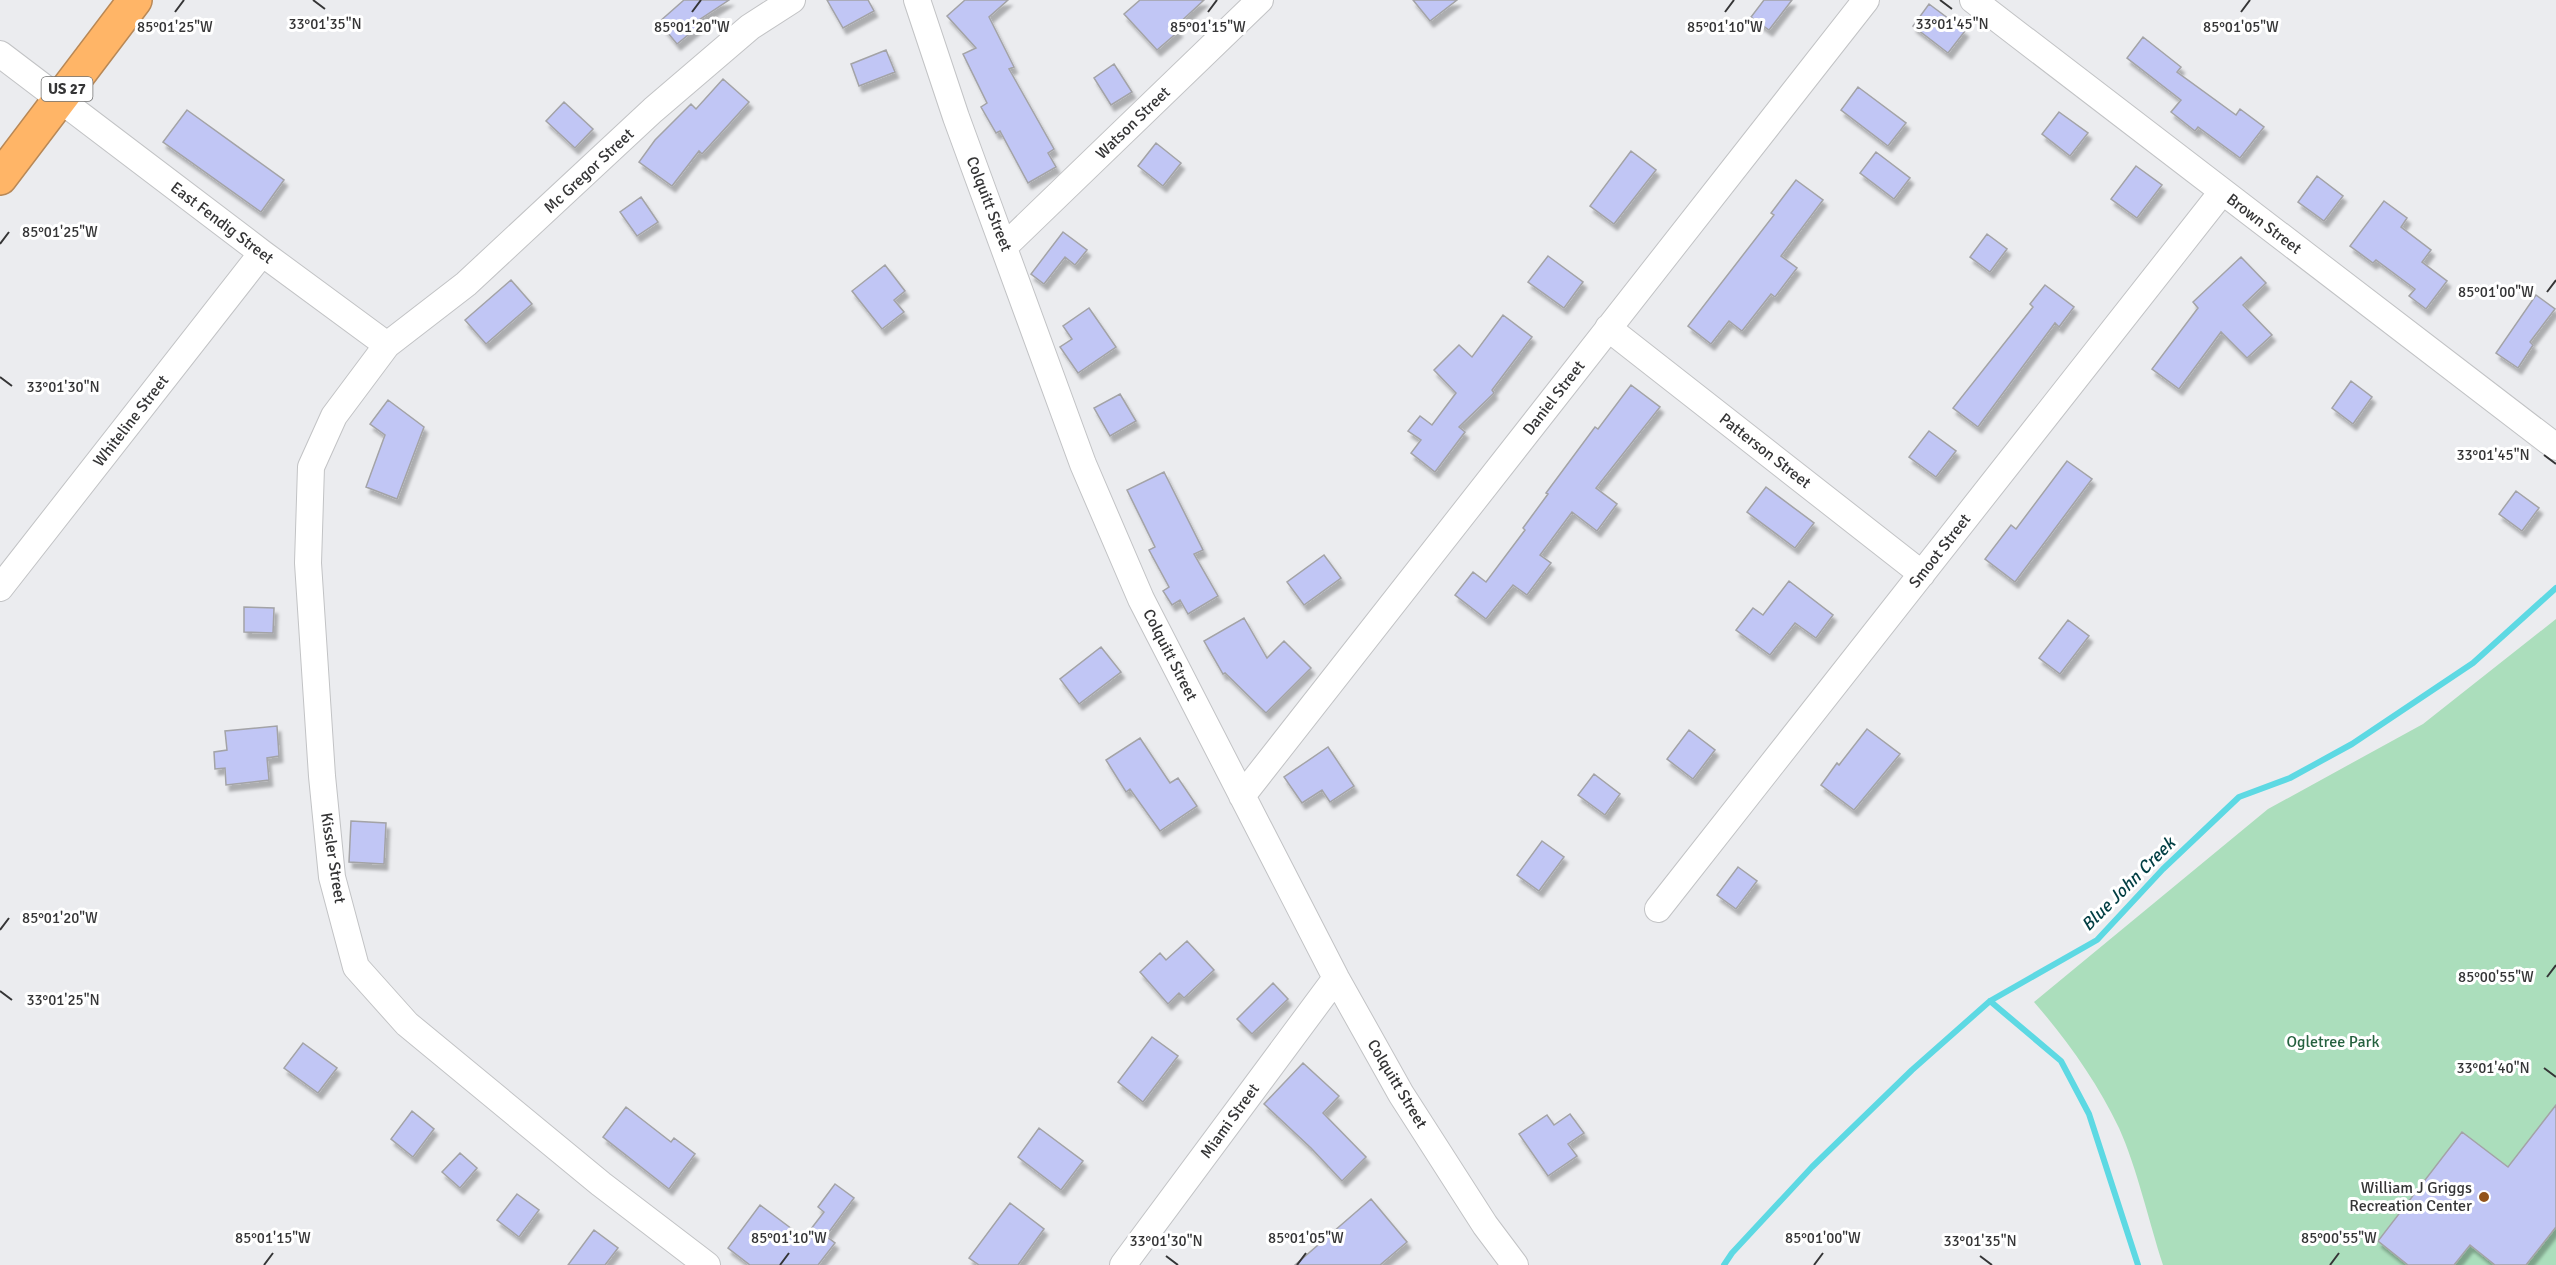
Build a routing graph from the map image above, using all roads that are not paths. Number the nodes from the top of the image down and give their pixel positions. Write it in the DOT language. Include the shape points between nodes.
graph roads {
  1 [pos="135,0"];
  2 [pos="792,0"];
  3 [pos="917,0"];
  4 [pos="1260,0"];
  5 [pos="1866,0"];
  6 [pos="1973,0"];
  7 [pos="0,54"];
  8 [pos="59,100"];
  9 [pos="0,178"];
  10 [pos="2222,192"];
  11 [pos="1005,246"];
  12 [pos="262,253"];
  13 [pos="1608,328"];
  14 [pos="387,345"];
  15 [pos="2556,447"];
  16 [pos="1922,574"];
  17 [pos="0,588"];
  18 [pos="1242,796"];
  19 [pos="1658,909"];
  20 [pos="1336,978"];
  21 [pos="707,1265"];
  22 [pos="1123,1265"];
  23 [pos="1515,1265"];
  1 -- 8 [label="highway, US 27"];
  2 -- 14 [label="street, Mc Gregor Street" via="750,27 653,110 466,284"];
  3 -- 11 [label="street, Colquitt Street"];
  4 -- 11 [label="street, Watson Street"];
  5 -- 13 [label="street, Daniel Street"];
  6 -- 10 [label="street, Brown Street"];
  7 -- 8 [label="street, East Fendig Street"];
  8 -- 9 [label="highway, US 27"];
  8 -- 12 [label="street, East Fendig Street"];
  10 -- 15 [label="street, Brown Street"];
  10 -- 16 [label="street, Smoot Street"];
  11 -- 18 [label="street, Colquitt Street" via="1083,464 1141,599"];
  12 -- 14 [label="street, East Fendig Street"];
  12 -- 17 [label="street, Whiteline Street"];
  13 -- 16 [label="street, Patterson Street"];
  13 -- 18 [label="street, Daniel Street"];
  14 -- 21 [label="street, Kissler Street" via="334,416 311,467 308,563 322,777 332,876 356,967 407,1024 601,1184"];
  16 -- 19 [label="street, Smoot Street"];
  18 -- 20 [label="street, Colquitt Street"];
  20 -- 22 [label="street, Miami Street"];
  20 -- 23 [label="street, Colquitt Street" via="1401,1094"];
}
